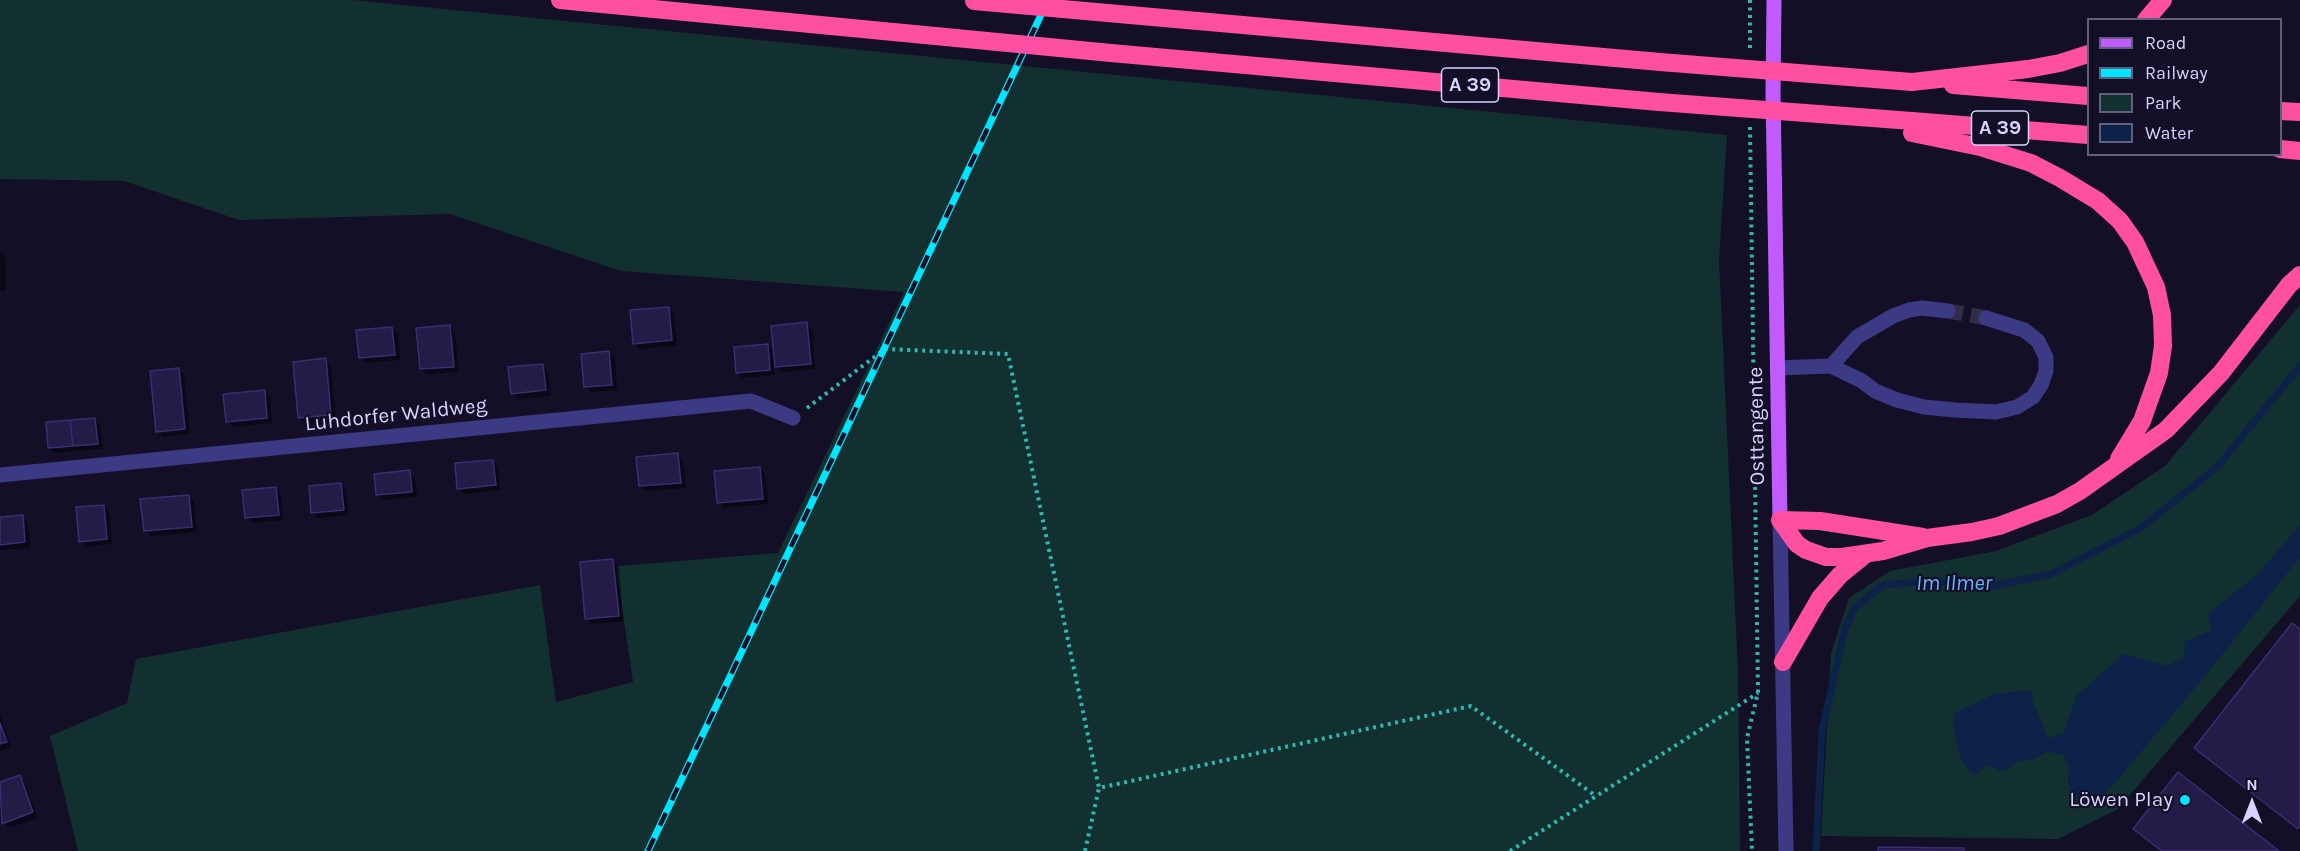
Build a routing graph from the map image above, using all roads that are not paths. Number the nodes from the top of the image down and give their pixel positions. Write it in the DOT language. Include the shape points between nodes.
graph roads {
  1 [pos="560,0"];
  2 [pos="970,0"];
  3 [pos="1774,0"];
  4 [pos="2163,0"];
  5 [pos="2148,18"];
  6 [pos="2087,54"];
  7 [pos="1912,82"];
  8 [pos="2087,96"];
  9 [pos="2282,111"];
  10 [pos="2300,112"];
  11 [pos="1912,127"];
  12 [pos="2087,135"];
  13 [pos="2282,149"];
  14 [pos="2300,151"];
  15 [pos="2300,275"];
  16 [pos="1948,311"];
  17 [pos="1986,318"];
  18 [pos="1831,366"];
  19 [pos="1777,368"];
  20 [pos="793,417"];
  21 [pos="2110,470"];
  22 [pos="0,475"];
  23 [pos="1780,520"];
  24 [pos="1928,538"];
  25 [pos="1866,554"];
  26 [pos="1783,662"];
  27 [pos="1786,851"];
  1 -- 11 [label="highway, A 39, bridge" via="1762,111 1869,129"];
  2 -- 7 [label="highway, A 39, bridge"];
  3 -- 19 [label="main road, Osttangente"];
  4 -- 5 [label="highway"];
  6 -- 7 [label="highway" via="2028,69"];
  7 -- 8 [label="highway, A 39"];
  9 -- 10 [label="highway"];
  11 -- 12 [label="highway, A 39"];
  11 -- 21 [label="highway" via="2031,163 2060,178 2098,201 2120,221 2135,243 2156,287 2163,346 2160,373 2142,421"];
  13 -- 14 [label="highway"];
  15 -- 21 [label="highway" via="2193,405 2166,430"];
  16 -- 18 [label="street" via="1922,308 1893,316 1857,337"];
  17 -- 18 [label="street" via="2024,330 2038,341 2046,357 2041,385 2033,397 2018,407 1996,412 1924,406 1875,391"];
  18 -- 19 [label="street"];
  19 -- 23 [label="main road, Osttangente"];
  20 -- 22 [label="street, Luhdorfer Waldweg" via="752,401"];
  21 -- 24 [label="highway" via="2057,504 2029,516 1972,532"];
  23 -- 24 [label="highway" via="1820,521"];
  23 -- 25 [label="highway" via="1797,544 1816,555"];
  23 -- 26 [label="street, Osttangente"];
  24 -- 25 [label="highway"];
  25 -- 26 [label="highway" via="1820,598"];
  26 -- 27 [label="street, Osttangente"];
}
